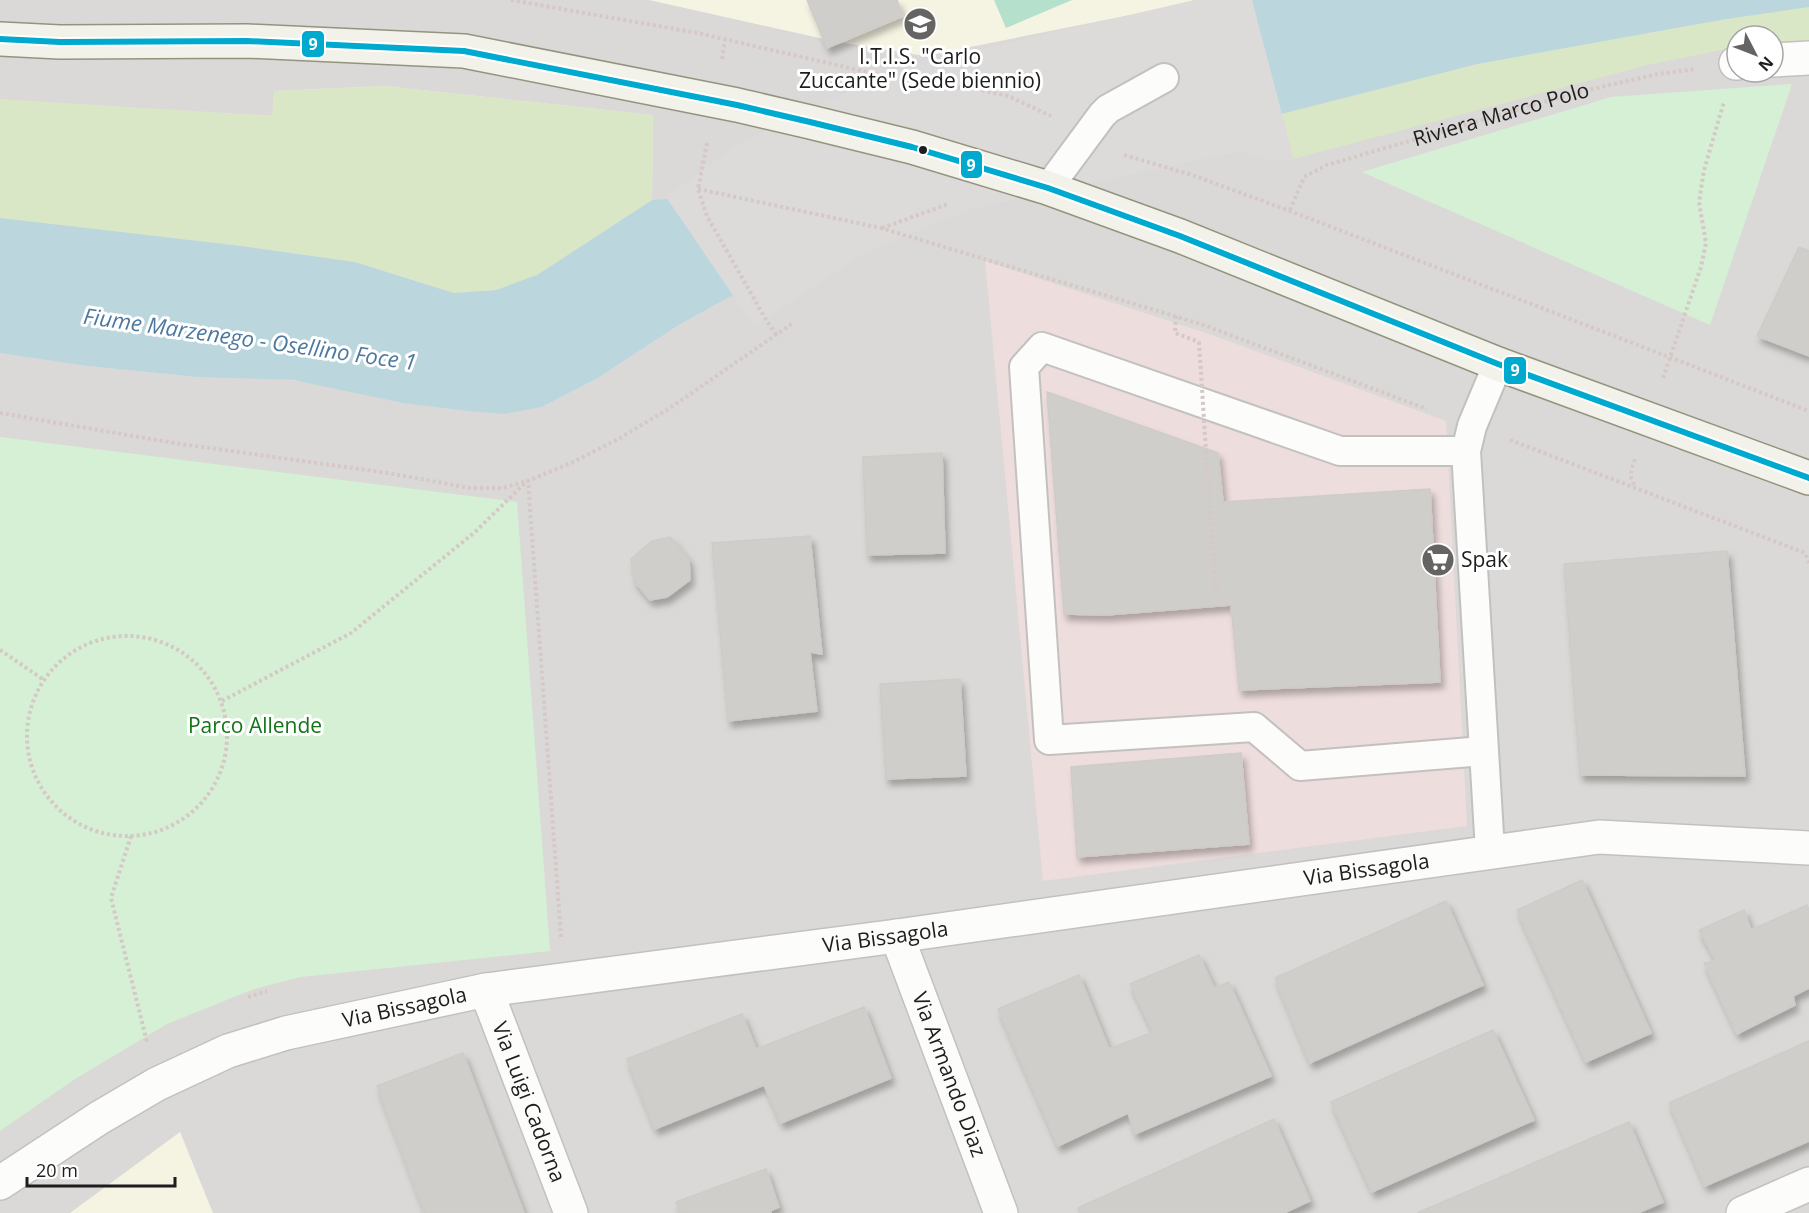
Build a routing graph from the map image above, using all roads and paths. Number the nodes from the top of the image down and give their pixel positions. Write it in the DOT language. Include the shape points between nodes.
graph roads {
  1 [pos="511,0"];
  2 [pos="0,39"];
  3 [pos="1809,58"];
  4 [pos="1785,59"];
  5 [pos="1725,65"];
  6 [pos="1164,78"];
  7 [pos="1730,84"];
  8 [pos="1059,120"];
  9 [pos="1115,150"];
  10 [pos="702,170"];
  11 [pos="698,189"];
  12 [pos="1053,190"];
  13 [pos="1290,210"];
  14 [pos="1176,316"];
  15 [pos="793,323"];
  16 [pos="777,336"];
  17 [pos="1670,357"];
  18 [pos="1498,364"];
  19 [pos="1665,372"];
  20 [pos="1429,410"];
  21 [pos="1809,411"];
  22 [pos="0,413"];
  23 [pos="1505,438"];
  24 [pos="1466,451"];
  25 [pos="1636,456"];
  26 [pos="1809,478"];
  27 [pos="528,481"];
  28 [pos="1637,488"];
  29 [pos="1809,563"];
  30 [pos="1216,593"];
  31 [pos="0,650"];
  32 [pos="44,680"];
  33 [pos="222,701"];
  34 [pos="1483,750"];
  35 [pos="131,836"];
  36 [pos="1809,848"];
  37 [pos="1490,852"];
  38 [pos="897,936"];
  39 [pos="565,980"];
  40 [pos="486,990"];
  41 [pos="157,1084"];
  42 [pos="0,1183"];
  43 [pos="1809,1184"];
  44 [pos="571,1213"];
  45 [pos="1001,1213"];
  46 [pos="1743,1213"];
  1 -- 8 [label="path" via="688,31 932,87 971,88 1008,96"];
  2 -- 12 [label="main road" via="247,41 464,51 793,118 912,147"];
  3 -- 4 [label="street"];
  5 -- 13 [label="path, Riviera Marco Polo" via="1658,74 1575,93 1327,165 1304,177"];
  6 -- 12 [label="lane" via="1102,115"];
  7 -- 17 [label="path" via="1704,170 1699,202 1706,243 1701,267"];
  9 -- 13 [label="path"];
  10 -- 11 [label="path"];
  11 -- 14 [label="path" via="881,228"];
  11 -- 16 [label="path" via="707,216"];
  12 -- 18 [label="main road" via="1180,236"];
  13 -- 17 [label="path"];
  14 -- 20 [label="path"];
  14 -- 30 [label="path, bridge" via="1175,333 1199,342"];
  15 -- 16 [label="path"];
  16 -- 27 [label="path" via="620,438"];
  17 -- 19 [label="path"];
  17 -- 21 [label="path"];
  18 -- 24 [label="lane"];
  18 -- 26 [label="main road"];
  22 -- 27 [label="path" via="470,488 502,488"];
  23 -- 28 [label="path"];
  24 -- 34 [label="lane"];
  24 -- 34 [label="lane" via="1340,451 1042,347 1024,367 1049,740 1254,727 1300,766"];
  25 -- 28 [label="path" via="1630,473"];
  27 -- 33 [label="path" via="475,532 351,633"];
  27 -- 39 [label="path"];
  28 -- 29 [label="path" via="1805,553"];
  31 -- 32 [label="path"];
  32 -- 33 [label="path" via="65,657 93,641 123,636 155,639 183,652 206,673"];
  32 -- 35 [label="path" via="31,709 27,740 34,771 49,798 72,819 100,832"];
  33 -- 35 [label="path" via="228,731 224,762 211,791 190,814 162,830"];
  34 -- 37 [label="lane"];
  35 -- 41 [label="path" via="111,898"];
  36 -- 37 [label="street, Via Bissagola" via="1599,837"];
  37 -- 38 [label="street, Via Bissagola"];
  38 -- 39 [label="street, Via Bissagola"];
  38 -- 45 [label="street, Via Armando Diaz"];
  39 -- 40 [label="street, Via Bissagola"];
  40 -- 41 [label="street, Via Bissagola" via="286,1033 228,1051"];
  40 -- 44 [label="street, Via Luigi Cadorna"];
  41 -- 42 [label="street, Via Bissagola"];
  43 -- 46 [label="street"];
}
